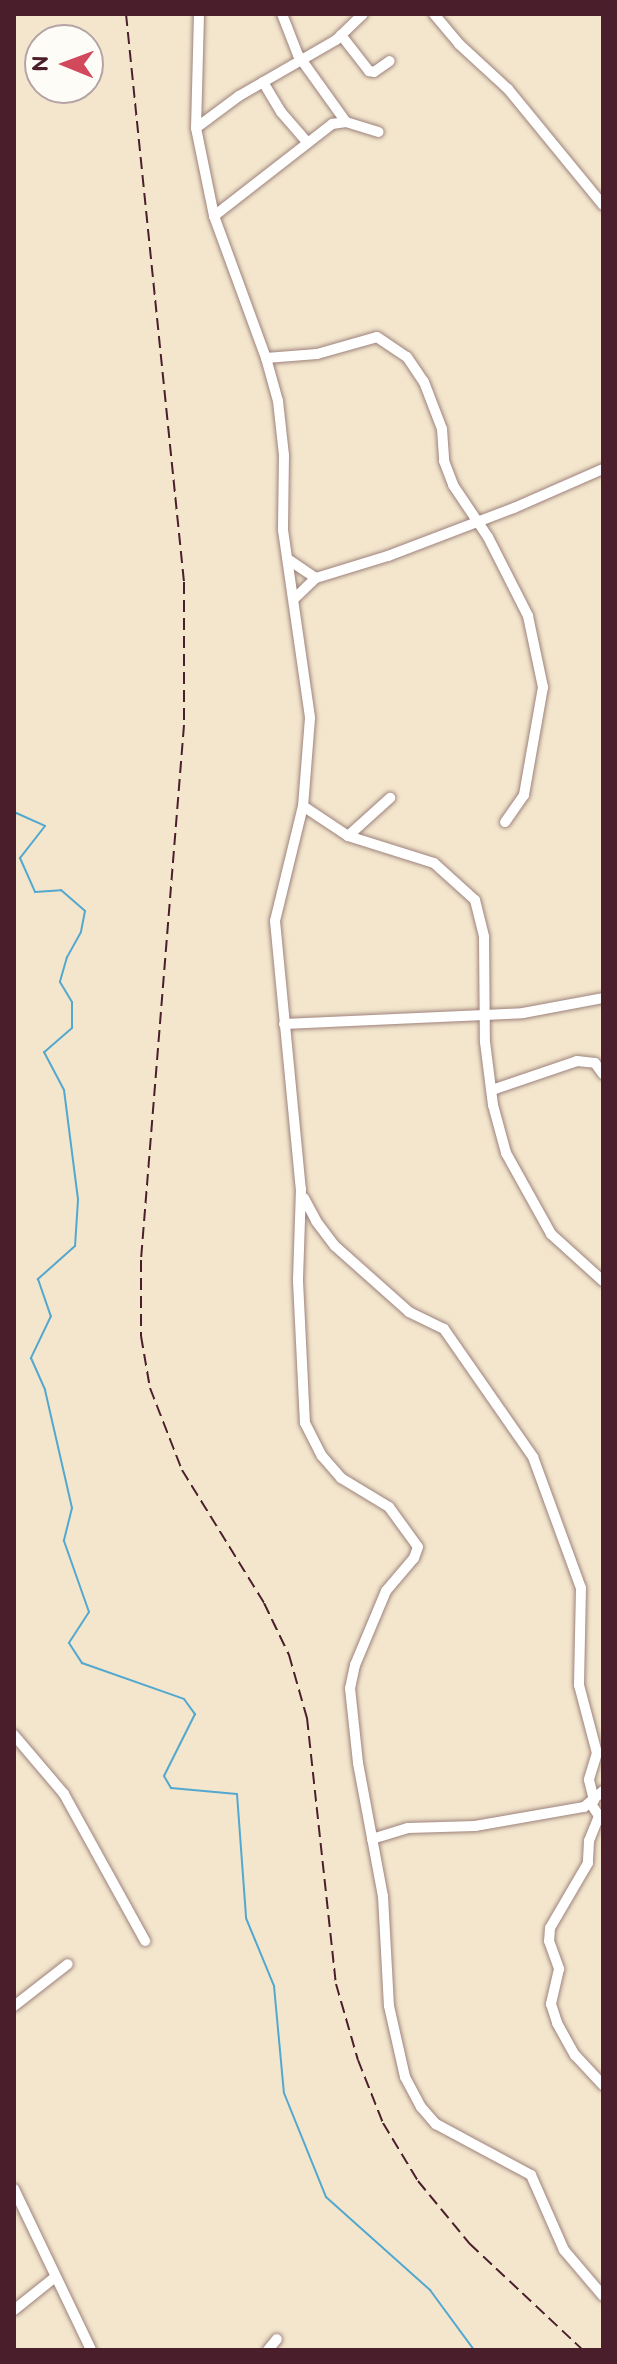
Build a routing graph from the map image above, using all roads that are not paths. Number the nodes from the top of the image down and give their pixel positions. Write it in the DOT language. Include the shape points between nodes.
graph roads {
  1 [pos="199,14"];
  2 [pos="282,14"];
  3 [pos="363,14"];
  4 [pos="434,14"];
  5 [pos="341,35"];
  6 [pos="302,60"];
  7 [pos="390,61"];
  8 [pos="263,82"];
  9 [pos="346,122"];
  10 [pos="196,128"];
  11 [pos="379,132"];
  12 [pos="307,142"];
  13 [pos="603,205"];
  14 [pos="214,216"];
  15 [pos="266,358"];
  16 [pos="603,469"];
  17 [pos="478,521"];
  18 [pos="289,560"];
  19 [pos="316,578"];
  20 [pos="295,598"];
  21 [pos="390,798"];
  22 [pos="303,806"];
  23 [pos="505,822"];
  24 [pos="348,836"];
  25 [pos="603,998"];
  26 [pos="486,1015"];
  27 [pos="284,1024"];
  28 [pos="603,1074"];
  29 [pos="492,1090"];
  30 [pos="301,1189"];
  31 [pos="603,1281"];
  32 [pos="14,1735"];
  33 [pos="603,1791"];
  34 [pos="592,1802"];
  35 [pos="372,1839"];
  36 [pos="145,1941"];
  37 [pos="68,1964"];
  38 [pos="14,2006"];
  39 [pos="603,2085"];
  40 [pos="14,2189"];
  41 [pos="55,2277"];
  42 [pos="603,2296"];
  43 [pos="14,2310"];
  44 [pos="277,2339"];
  45 [pos="91,2350"];
  46 [pos="268,2350"];
  1 -- 10 [label="street"];
  2 -- 6 [label="street"];
  3 -- 5 [label="street"];
  4 -- 13 [label="street" via="508,89"];
  5 -- 6 [label="street"];
  5 -- 7 [label="street" via="369,71"];
  6 -- 8 [label="street"];
  6 -- 9 [label="street"];
  8 -- 10 [label="street"];
  8 -- 12 [label="street"];
  9 -- 11 [label="street"];
  9 -- 12 [label="street" via="332,124"];
  10 -- 14 [label="street"];
  12 -- 14 [label="street"];
  14 -- 15 [label="street"];
  15 -- 17 [label="street" via="317,354 373,337 390,343 424,382 442,429 449,477"];
  15 -- 18 [label="street" via="281,420 282,516"];
  16 -- 17 [label="street"];
  17 -- 19 [label="street"];
  17 -- 23 [label="street" via="528,616 544,693 524,795"];
  18 -- 19 [label="street"];
  18 -- 20 [label="street"];
  19 -- 20 [label="street"];
  20 -- 22 [label="street" via="310,718"];
  21 -- 24 [label="street"];
  22 -- 24 [label="street"];
  22 -- 27 [label="street" via="275,921"];
  24 -- 26 [label="street" via="434,863 475,900 484,937"];
  25 -- 26 [label="street"];
  26 -- 27 [label="street"];
  26 -- 29 [label="street"];
  27 -- 30 [label="street"];
  28 -- 29 [label="street" via="595,1063 577,1061"];
  29 -- 31 [label="street" via="506,1153 531,1203 551,1234"];
  30 -- 34 [label="street" via="335,1246 409,1312 444,1329 533,1457 581,1588 579,1685 597,1753 589,1780"];
  30 -- 35 [label="street" via="298,1281 307,1431 341,1478 389,1507 418,1547 386,1591 352,1674 358,1763"];
  32 -- 36 [label="street" via="64,1794"];
  33 -- 34 [label="street"];
  34 -- 35 [label="street" via="475,1826 408,1828"];
  34 -- 39 [label="street" via="599,1816 589,1841 588,1863 550,1928 559,1969 551,2004 575,2055"];
  35 -- 42 [label="street" via="383,1896 389,2006 413,2094 436,2124 531,2175 564,2250"];
  37 -- 38 [label="street"];
  40 -- 41 [label="street"];
  41 -- 43 [label="street"];
  41 -- 45 [label="street"];
  44 -- 46 [label="street"];
}
